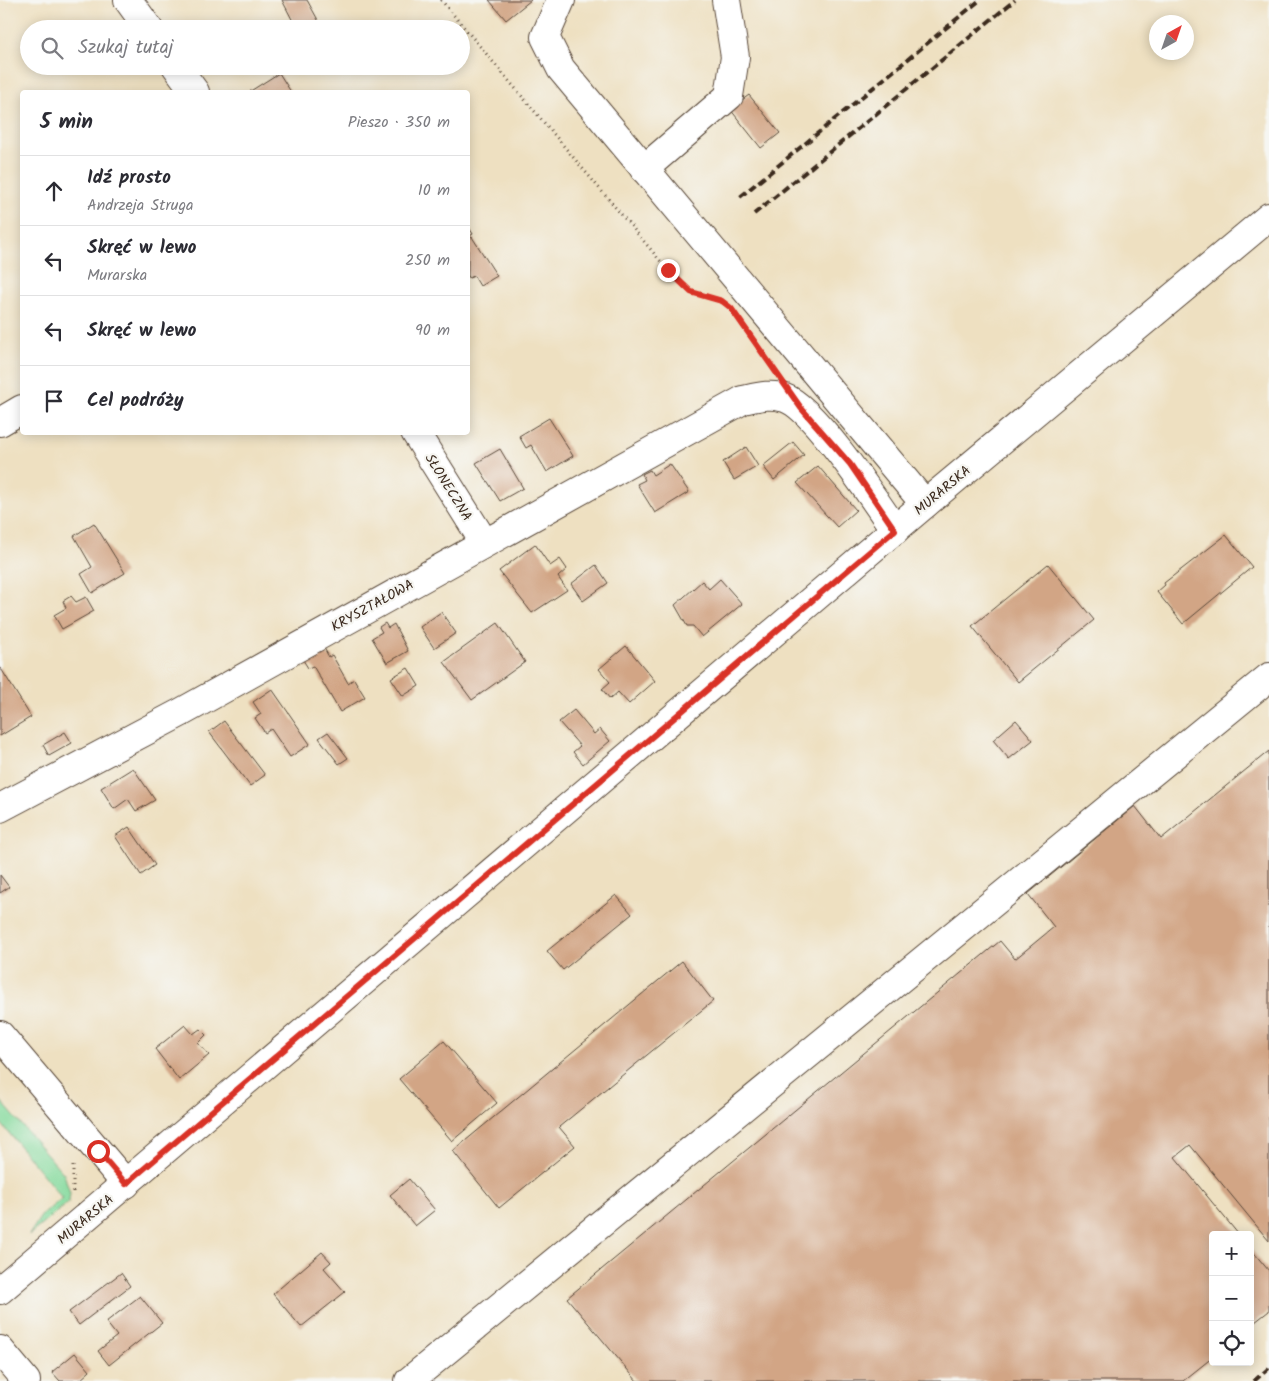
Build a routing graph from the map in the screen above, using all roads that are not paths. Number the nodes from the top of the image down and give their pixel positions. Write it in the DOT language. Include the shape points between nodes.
graph roads {
  1 [pos="128,0"];
  2 [pos="561,0"];
  3 [pos="726,0"];
  4 [pos="142,20"];
  5 [pos="183,75"];
  6 [pos="194,90"];
  7 [pos="644,169"];
  8 [pos="1269,217"];
  9 [pos="20,410"];
  10 [pos="0,422"];
  11 [pos="417,435"];
  12 [pos="925,504"];
  13 [pos="895,530"];
  14 [pos="484,542"];
  15 [pos="1269,677"];
  16 [pos="0,808"];
  17 [pos="0,1035"];
  18 [pos="126,1184"];
  19 [pos="0,1290"];
  20 [pos="0,1350"];
  21 [pos="26,1381"];
  22 [pos="409,1381"];
  1 -- 4 [label="street"];
  2 -- 7 [label="street" via="545,37 561,69"];
  3 -- 7 [label="street" via="735,57 729,96"];
  5 -- 6 [label="street"];
  7 -- 12 [label="street"];
  8 -- 12 [label="street, MURARSKA"];
  9 -- 10 [label="street"];
  11 -- 14 [label="street, SŁONECZNA"];
  12 -- 13 [label="street, MURARSKA"];
  13 -- 14 [label="street, KRYSZTAŁOWA" via="850,464 801,408 773,395 743,400"];
  13 -- 18 [label="street, MURARSKA"];
  14 -- 16 [label="street, KRYSZTAŁOWA" via="180,713"];
  15 -- 22 [label="street"];
  17 -- 18 [label="street"];
  18 -- 19 [label="street, MURARSKA"];
  20 -- 21 [label="street"];
}
